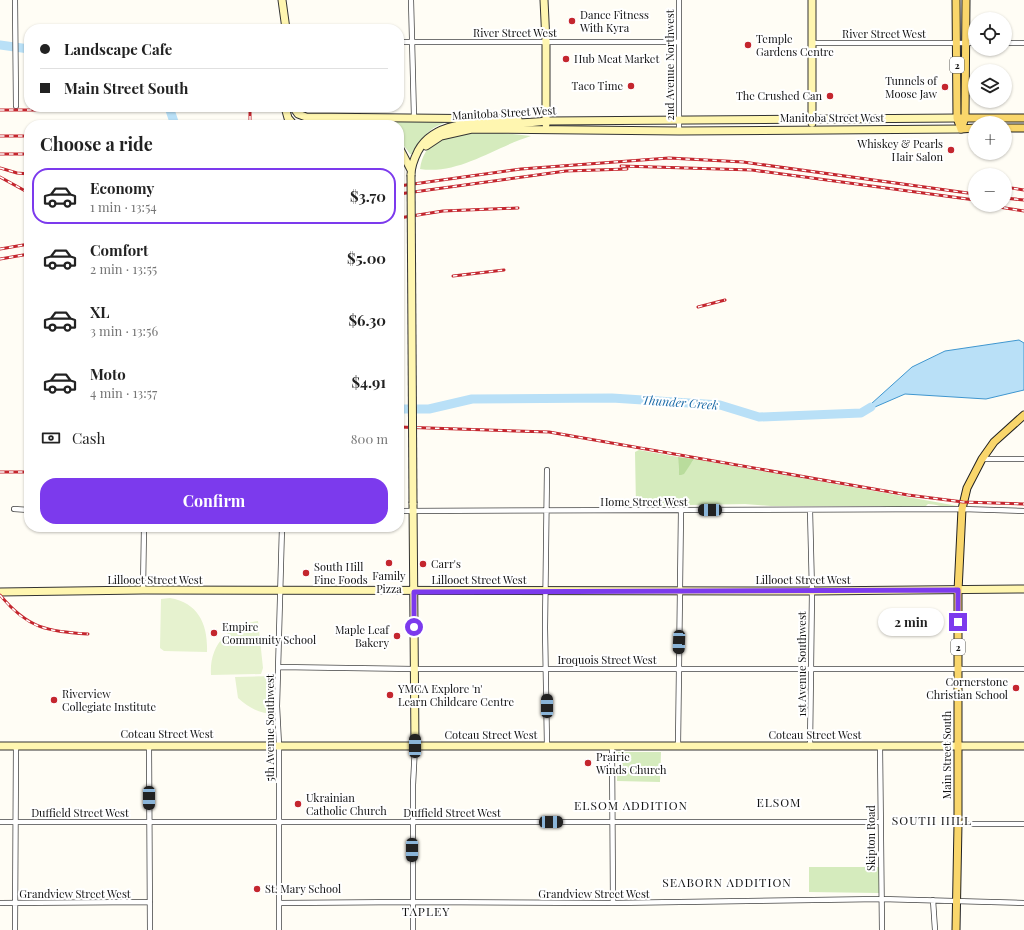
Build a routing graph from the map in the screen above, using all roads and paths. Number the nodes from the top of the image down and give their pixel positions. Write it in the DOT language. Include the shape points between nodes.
graph roads {
  1 [pos="15,0"];
  2 [pos="282,0"];
  3 [pos="411,0"];
  4 [pos="544,0"];
  5 [pos="679,0"];
  6 [pos="812,0"];
  7 [pos="956,0"];
  8 [pos="966,0"];
  9 [pos="285,24"];
  10 [pos="404,42"];
  11 [pos="411,42"];
  12 [pos="546,42"];
  13 [pos="680,42"];
  14 [pos="812,43"];
  15 [pos="957,43"];
  16 [pos="966,43"];
  17 [pos="1012,43"];
  18 [pos="1024,43"];
  19 [pos="16,106"];
  20 [pos="296,112"];
  21 [pos="414,117"];
  22 [pos="336,118"];
  23 [pos="957,118"];
  24 [pos="965,118"];
  25 [pos="1024,118"];
  26 [pos="812,119"];
  27 [pos="330,120"];
  28 [pos="679,120"];
  29 [pos="546,121"];
  30 [pos="968,128"];
  31 [pos="1012,128"];
  32 [pos="1024,128"];
  33 [pos="812,129"];
  34 [pos="961,129"];
  35 [pos="546,130"];
  36 [pos="679,131"];
  37 [pos="404,158"];
  38 [pos="411,173"];
  39 [pos="1024,415"];
  40 [pos="982,459"];
  41 [pos="1024,459"];
  42 [pos="547,470"];
  43 [pos="414,507"];
  44 [pos="962,509"];
  45 [pos="14,510"];
  46 [pos="24,510"];
  47 [pos="404,510"];
  48 [pos="681,510"];
  49 [pos="810,510"];
  50 [pos="547,511"];
  51 [pos="1024,511"];
  52 [pos="144,532"];
  53 [pos="282,532"];
  54 [pos="1024,589"];
  55 [pos="143,590"];
  56 [pos="679,590"];
  57 [pos="958,590"];
  58 [pos="279,591"];
  59 [pos="547,591"];
  60 [pos="812,591"];
  61 [pos="0,592"];
  62 [pos="414,592"];
  63 [pos="279,667"];
  64 [pos="958,668"];
  65 [pos="414,669"];
  66 [pos="547,669"];
  67 [pos="678,669"];
  68 [pos="810,669"];
  69 [pos="1024,669"];
  70 [pos="279,745"];
  71 [pos="0,746"];
  72 [pos="16,746"];
  73 [pos="149,746"];
  74 [pos="415,746"];
  75 [pos="547,746"];
  76 [pos="612,746"];
  77 [pos="678,746"];
  78 [pos="880,746"];
  79 [pos="958,746"];
  80 [pos="1024,746"];
  81 [pos="810,747"];
  82 [pos="0,822"];
  83 [pos="15,822"];
  84 [pos="149,822"];
  85 [pos="280,822"];
  86 [pos="412,822"];
  87 [pos="612,822"];
  88 [pos="880,822"];
  89 [pos="958,824"];
  90 [pos="1024,824"];
  91 [pos="881,900"];
  92 [pos="933,900"];
  93 [pos="956,900"];
  94 [pos="150,902"];
  95 [pos="412,902"];
  96 [pos="0,903"];
  97 [pos="15,903"];
  98 [pos="280,903"];
  99 [pos="613,903"];
  100 [pos="1024,903"];
  101 [pos="15,930"];
  102 [pos="150,930"];
  103 [pos="279,930"];
  104 [pos="413,930"];
  105 [pos="882,930"];
  106 [pos="935,930"];
  107 [pos="956,930"];
  1 -- 19 [label="street"];
  2 -- 9 [label="street"];
  3 -- 11 [label="street"];
  4 -- 12 [label="street"];
  5 -- 13 [label="street, 2nd Avenue Northwest"];
  6 -- 14 [label="street"];
  7 -- 15 [label="main road, 2"];
  8 -- 16 [label="main road, 2"];
  10 -- 11 [label="street, River Street West"];
  11 -- 12 [label="street, River Street West"];
  11 -- 21 [label="street"];
  12 -- 13 [label="street, River Street West"];
  12 -- 29 [label="street"];
  13 -- 28 [label="street, 2nd Avenue Northwest"];
  14 -- 15 [label="street, River Street West"];
  14 -- 26 [label="street"];
  15 -- 16 [label="street, River Street West"];
  15 -- 23 [label="main road, 2"];
  16 -- 24 [label="main road, 2"];
  17 -- 18 [label="street"];
  20 -- 22 [label="street" via="303,116"];
  21 -- 22 [label="street"];
  21 -- 29 [label="street"];
  22 -- 27 [label="street"];
  23 -- 24 [label="main road"];
  23 -- 26 [label="street, Manitoba Street West"];
  23 -- 34 [label="main road, 2"];
  24 -- 25 [label="main road"];
  24 -- 34 [label="main road, 2"];
  26 -- 28 [label="street, Manitoba Street West"];
  26 -- 33 [label="street"];
  28 -- 29 [label="street, Manitoba Street West"];
  28 -- 36 [label="street, 2nd Avenue Northwest"];
  29 -- 35 [label="street"];
  29 -- 38 [label="street, Manitoba Street West" via="443,128 430,136 421,146"];
  30 -- 34 [label="main road"];
  31 -- 32 [label="main road"];
  33 -- 34 [label="street, Manitoba Street West"];
  33 -- 36 [label="street, Manitoba Street West"];
  35 -- 36 [label="street, Manitoba Street West"];
  35 -- 38 [label="street, Manitoba Street West" via="472,129 447,134 427,145"];
  37 -- 38 [label="street"];
  38 -- 43 [label="street, bridge"];
  39 -- 40 [label="main road, Main Street South / 2" via="994,442"];
  40 -- 41 [label="street"];
  40 -- 44 [label="main road, Main Street South / 2" via="967,488"];
  42 -- 50 [label="street"];
  43 -- 47 [label="street, Home Street West"];
  43 -- 50 [label="street, Home Street West"];
  43 -- 62 [label="street"];
  44 -- 49 [label="street, Home Street West"];
  44 -- 51 [label="street, Home Street West"];
  44 -- 57 [label="main road, Main Street South / 2"];
  45 -- 46 [label="street"];
  48 -- 49 [label="street, Home Street West"];
  48 -- 50 [label="street, Home Street West"];
  48 -- 56 [label="street"];
  49 -- 60 [label="street, 1st Avenue Southwest"];
  50 -- 59 [label="street"];
  52 -- 55 [label="street"];
  53 -- 58 [label="street, 5th Avenue Southwest"];
  54 -- 57 [label="street, Lillooet Street West"];
  55 -- 58 [label="street, Lillooet Street West"];
  55 -- 61 [label="street, Lillooet Street West"];
  56 -- 59 [label="street, Lillooet Street West"];
  56 -- 60 [label="street, Lillooet Street West"];
  56 -- 67 [label="street"];
  57 -- 60 [label="street, Lillooet Street West"];
  57 -- 64 [label="main road, Main Street South / 2"];
  58 -- 62 [label="street, Lillooet Street West"];
  58 -- 63 [label="street, 5th Avenue Southwest"];
  59 -- 62 [label="street, Lillooet Street West"];
  59 -- 66 [label="street"];
  60 -- 68 [label="street, 1st Avenue Southwest"];
  62 -- 65 [label="street"];
  63 -- 65 [label="street, Iroquois Street West"];
  63 -- 70 [label="street, 5th Avenue Southwest"];
  64 -- 68 [label="street, Iroquois Street West"];
  64 -- 69 [label="street, Iroquois Street West"];
  64 -- 79 [label="main road, Main Street South / 2"];
  65 -- 66 [label="street, Iroquois Street West"];
  65 -- 74 [label="street"];
  66 -- 67 [label="street, Iroquois Street West"];
  66 -- 75 [label="street"];
  67 -- 68 [label="street, Iroquois Street West"];
  67 -- 77 [label="street"];
  68 -- 81 [label="street, 1st Avenue Southwest"];
  70 -- 73 [label="street, Coteau Street West"];
  70 -- 74 [label="street, Coteau Street West"];
  70 -- 85 [label="street, 5th Avenue Southwest"];
  71 -- 72 [label="street, Coteau Street West"];
  72 -- 73 [label="street, Coteau Street West"];
  72 -- 83 [label="street"];
  73 -- 84 [label="street"];
  74 -- 75 [label="street, Coteau Street West"];
  74 -- 86 [label="street"];
  75 -- 76 [label="street, Coteau Street West"];
  76 -- 77 [label="street, Coteau Street West"];
  76 -- 87 [label="street"];
  77 -- 81 [label="street, Coteau Street West"];
  78 -- 79 [label="street, Coteau Street West"];
  78 -- 81 [label="street, Coteau Street West"];
  78 -- 88 [label="street, Skipton Road"];
  79 -- 80 [label="street, Coteau Street West"];
  79 -- 89 [label="main road, Main Street South / 2"];
  82 -- 83 [label="street, Duffield Street West"];
  83 -- 84 [label="street, Duffield Street West"];
  83 -- 97 [label="street"];
  84 -- 85 [label="street, Duffield Street West"];
  84 -- 94 [label="street"];
  85 -- 86 [label="street, Duffield Street West"];
  85 -- 98 [label="street, 5th Avenue Southwest"];
  86 -- 87 [label="street, Duffield Street West"];
  86 -- 95 [label="street"];
  87 -- 88 [label="street, Duffield Street West"];
  87 -- 99 [label="street"];
  88 -- 91 [label="street, Skipton Road"];
  89 -- 90 [label="street"];
  89 -- 93 [label="main road, Main Street South / 2"];
  91 -- 92 [label="street, Grandview Street West"];
  91 -- 99 [label="street, Grandview Street West"];
  91 -- 105 [label="street, Skipton Road"];
  92 -- 93 [label="street, Grandview Street West"];
  92 -- 106 [label="street"];
  93 -- 100 [label="street, Grandview Street West"];
  93 -- 107 [label="main road, 2"];
  94 -- 97 [label="street, Grandview Street West"];
  94 -- 102 [label="street"];
  95 -- 98 [label="street, Grandview Street West"];
  95 -- 99 [label="street, Grandview Street West"];
  95 -- 104 [label="street"];
  96 -- 97 [label="street, Grandview Street West"];
  97 -- 101 [label="street"];
  98 -- 103 [label="street, 5th Avenue Southwest"];
}
